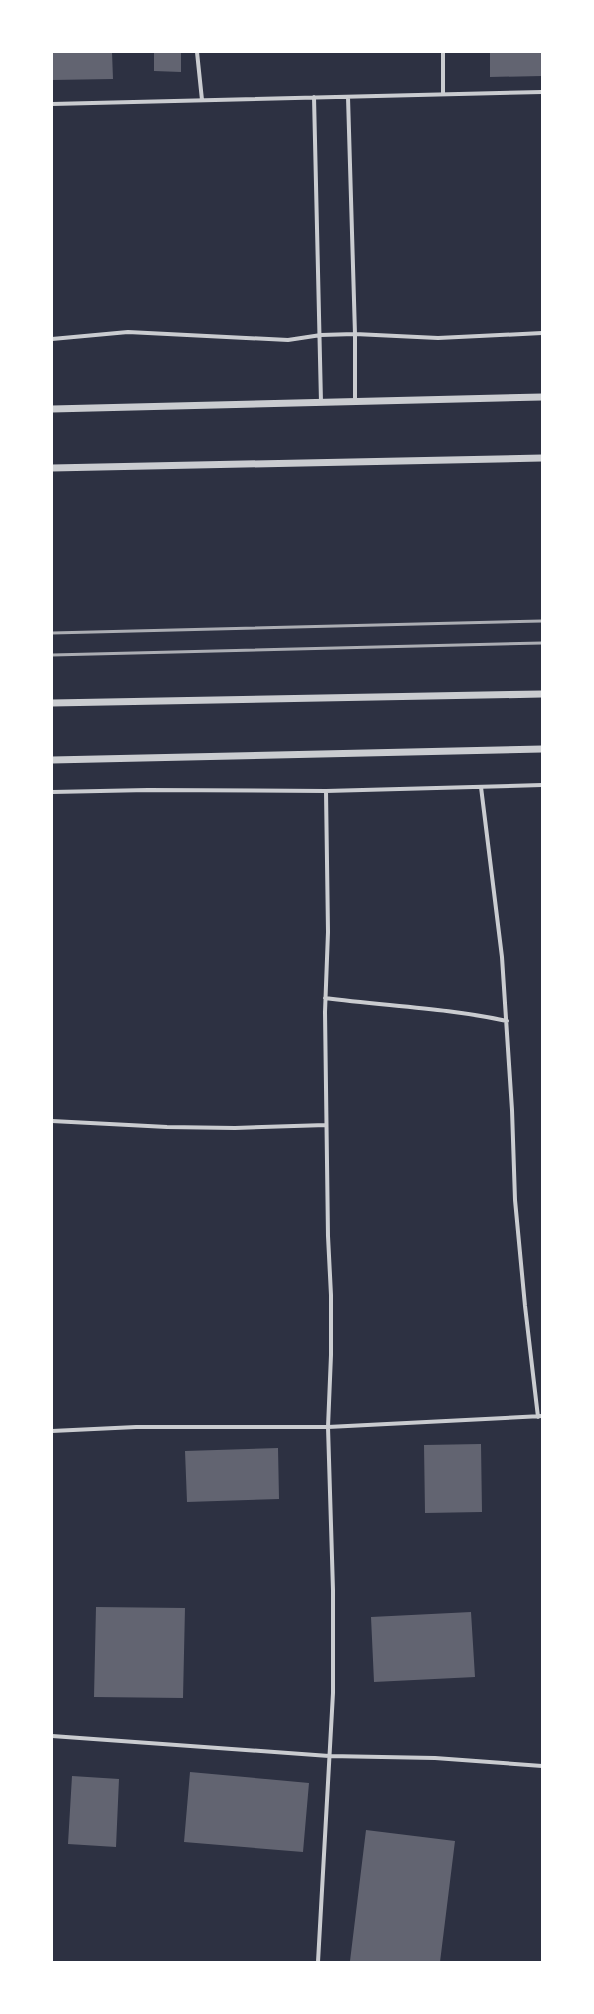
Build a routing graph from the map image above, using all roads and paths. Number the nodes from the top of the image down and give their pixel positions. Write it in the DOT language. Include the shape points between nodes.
graph roads {
  1 [pos="197,52"];
  2 [pos="443,52"];
  3 [pos="542,92"];
  4 [pos="443,94"];
  5 [pos="314,97"];
  6 [pos="348,97"];
  7 [pos="202,100"];
  8 [pos="52,104"];
  9 [pos="542,333"];
  10 [pos="355,334"];
  11 [pos="321,335"];
  12 [pos="52,339"];
  13 [pos="542,397"];
  14 [pos="355,401"];
  15 [pos="321,402"];
  16 [pos="52,408"];
  17 [pos="542,458"];
  18 [pos="52,468"];
  19 [pos="542,694"];
  20 [pos="52,703"];
  21 [pos="542,749"];
  22 [pos="52,760"];
  23 [pos="542,785"];
  24 [pos="481,787"];
  25 [pos="326,791"];
  26 [pos="52,792"];
  27 [pos="325,998"];
  28 [pos="507,1021"];
  29 [pos="52,1121"];
  30 [pos="326,1125"];
  31 [pos="540,1417"];
  32 [pos="328,1426"];
  33 [pos="52,1431"];
  34 [pos="52,1736"];
  35 [pos="328,1756"];
  36 [pos="542,1766"];
  37 [pos="318,1962"];
  1 -- 7 [label="street"];
  2 -- 4 [label="street"];
  3 -- 4 [label="street"];
  4 -- 6 [label="street"];
  5 -- 6 [label="street"];
  5 -- 7 [label="street"];
  5 -- 11 [label="street"];
  6 -- 10 [label="street"];
  7 -- 8 [label="street"];
  9 -- 10 [label="street" via="438,338"];
  10 -- 11 [label="street"];
  10 -- 14 [label="street"];
  11 -- 12 [label="street" via="288,340 128,332"];
  11 -- 15 [label="street"];
  13 -- 14 [label="street"];
  14 -- 15 [label="street"];
  15 -- 16 [label="street"];
  17 -- 18 [label="street"];
  19 -- 20 [label="street"];
  21 -- 22 [label="street"];
  23 -- 24 [label="street"];
  24 -- 25 [label="street"];
  24 -- 28 [label="street" via="502,957"];
  25 -- 26 [label="street"];
  25 -- 27 [label="street" via="328,932"];
  27 -- 28 [label="street" via="476,1014"];
  27 -- 30 [label="street"];
  28 -- 31 [label="street" via="515,1200 525,1306"];
  29 -- 30 [label="street" via="235,1128"];
  30 -- 32 [label="street" via="331,1295"];
  31 -- 32 [label="street"];
  32 -- 33 [label="street" via="136,1426"];
  32 -- 35 [label="street" via="333,1590 333,1693"];
  34 -- 35 [label="street"];
  35 -- 36 [label="street" via="435,1758"];
  35 -- 37 [label="street"];
}
